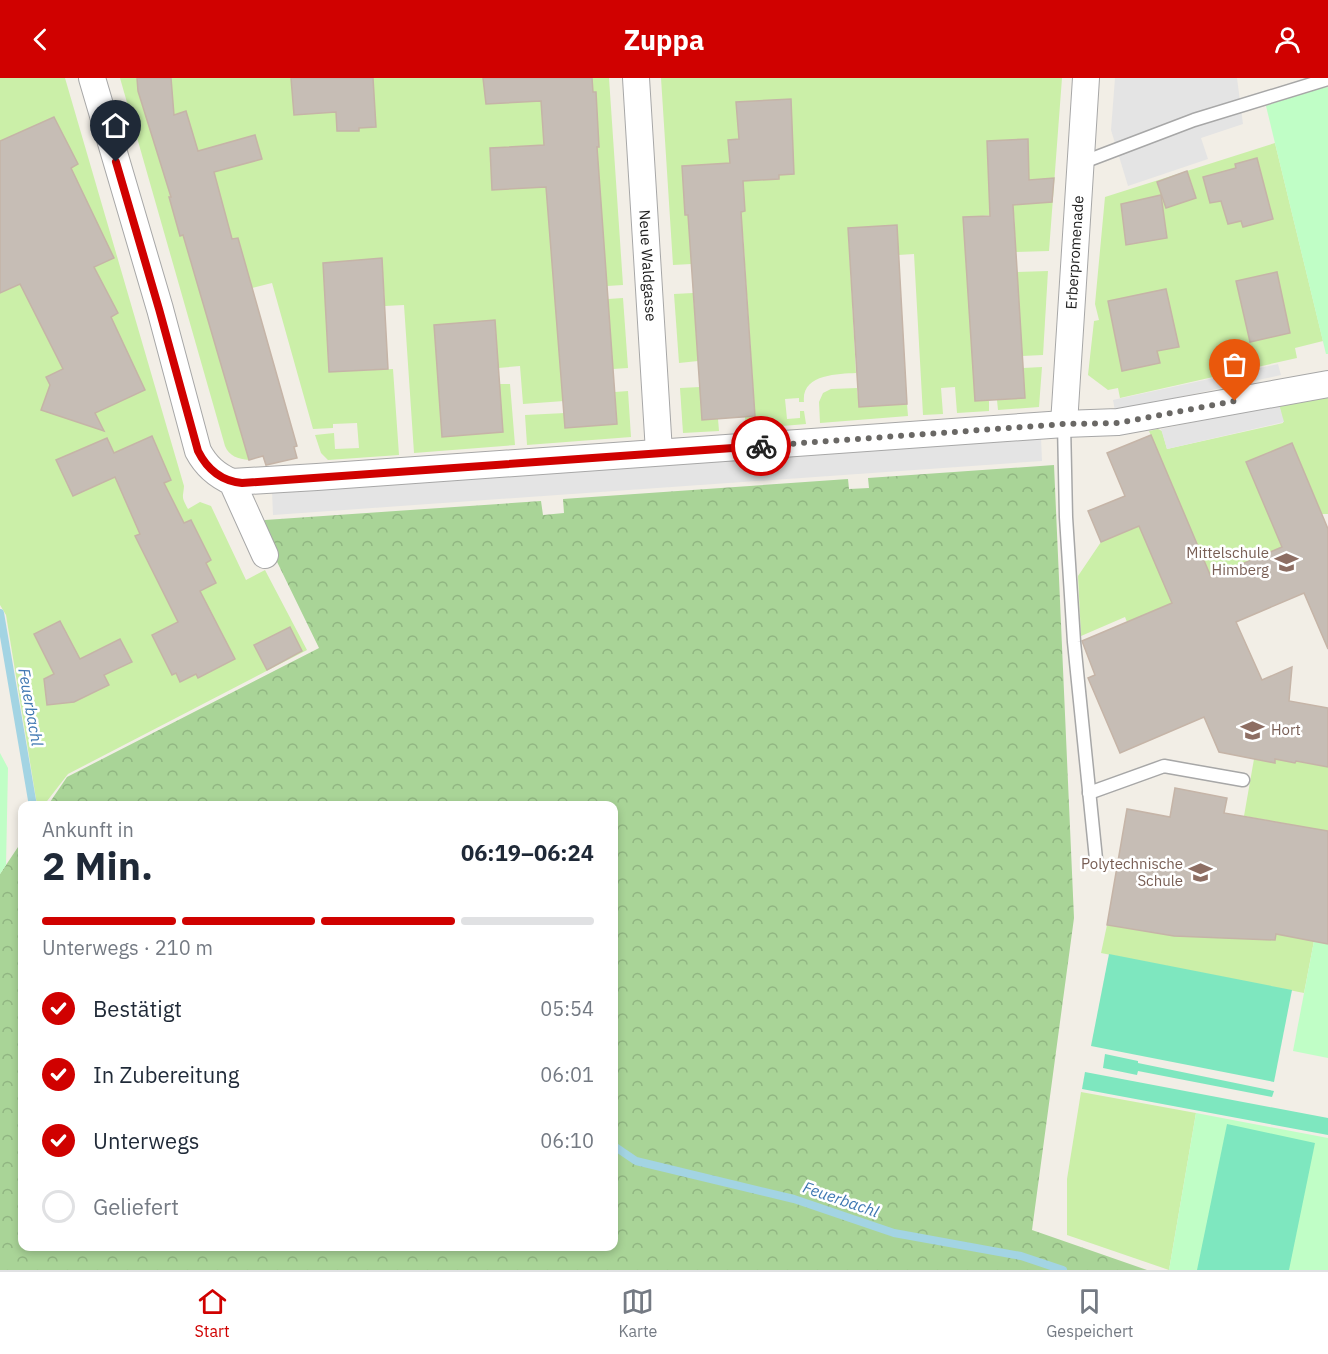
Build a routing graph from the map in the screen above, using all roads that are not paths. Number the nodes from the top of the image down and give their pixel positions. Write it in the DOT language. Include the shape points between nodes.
graph roads {
  1 [pos="92,78"];
  2 [pos="636,78"];
  3 [pos="1086,78"];
  4 [pos="1328,79"];
  5 [pos="1080,163"];
  6 [pos="1328,384"];
  7 [pos="1064,424"];
  8 [pos="659,452"];
  9 [pos="232,482"];
  10 [pos="265,555"];
  11 [pos="1243,780"];
  12 [pos="1089,793"];
  13 [pos="1096,859"];
  1 -- 9 [label="street" via="198,451 206,465"];
  2 -- 8 [label="street, Neue Waldgasse"];
  3 -- 5 [label="street, Erberpromenade"];
  4 -- 5 [label="lane" via="1194,120"];
  5 -- 7 [label="street, Erberpromenade"];
  6 -- 7 [label="street" via="1118,423"];
  7 -- 8 [label="street"];
  7 -- 12 [label="lane" via="1074,642"];
  8 -- 9 [label="street"];
  9 -- 10 [label="street"];
  11 -- 12 [label="lane" via="1164,766"];
  12 -- 13 [label="lane"];
}
